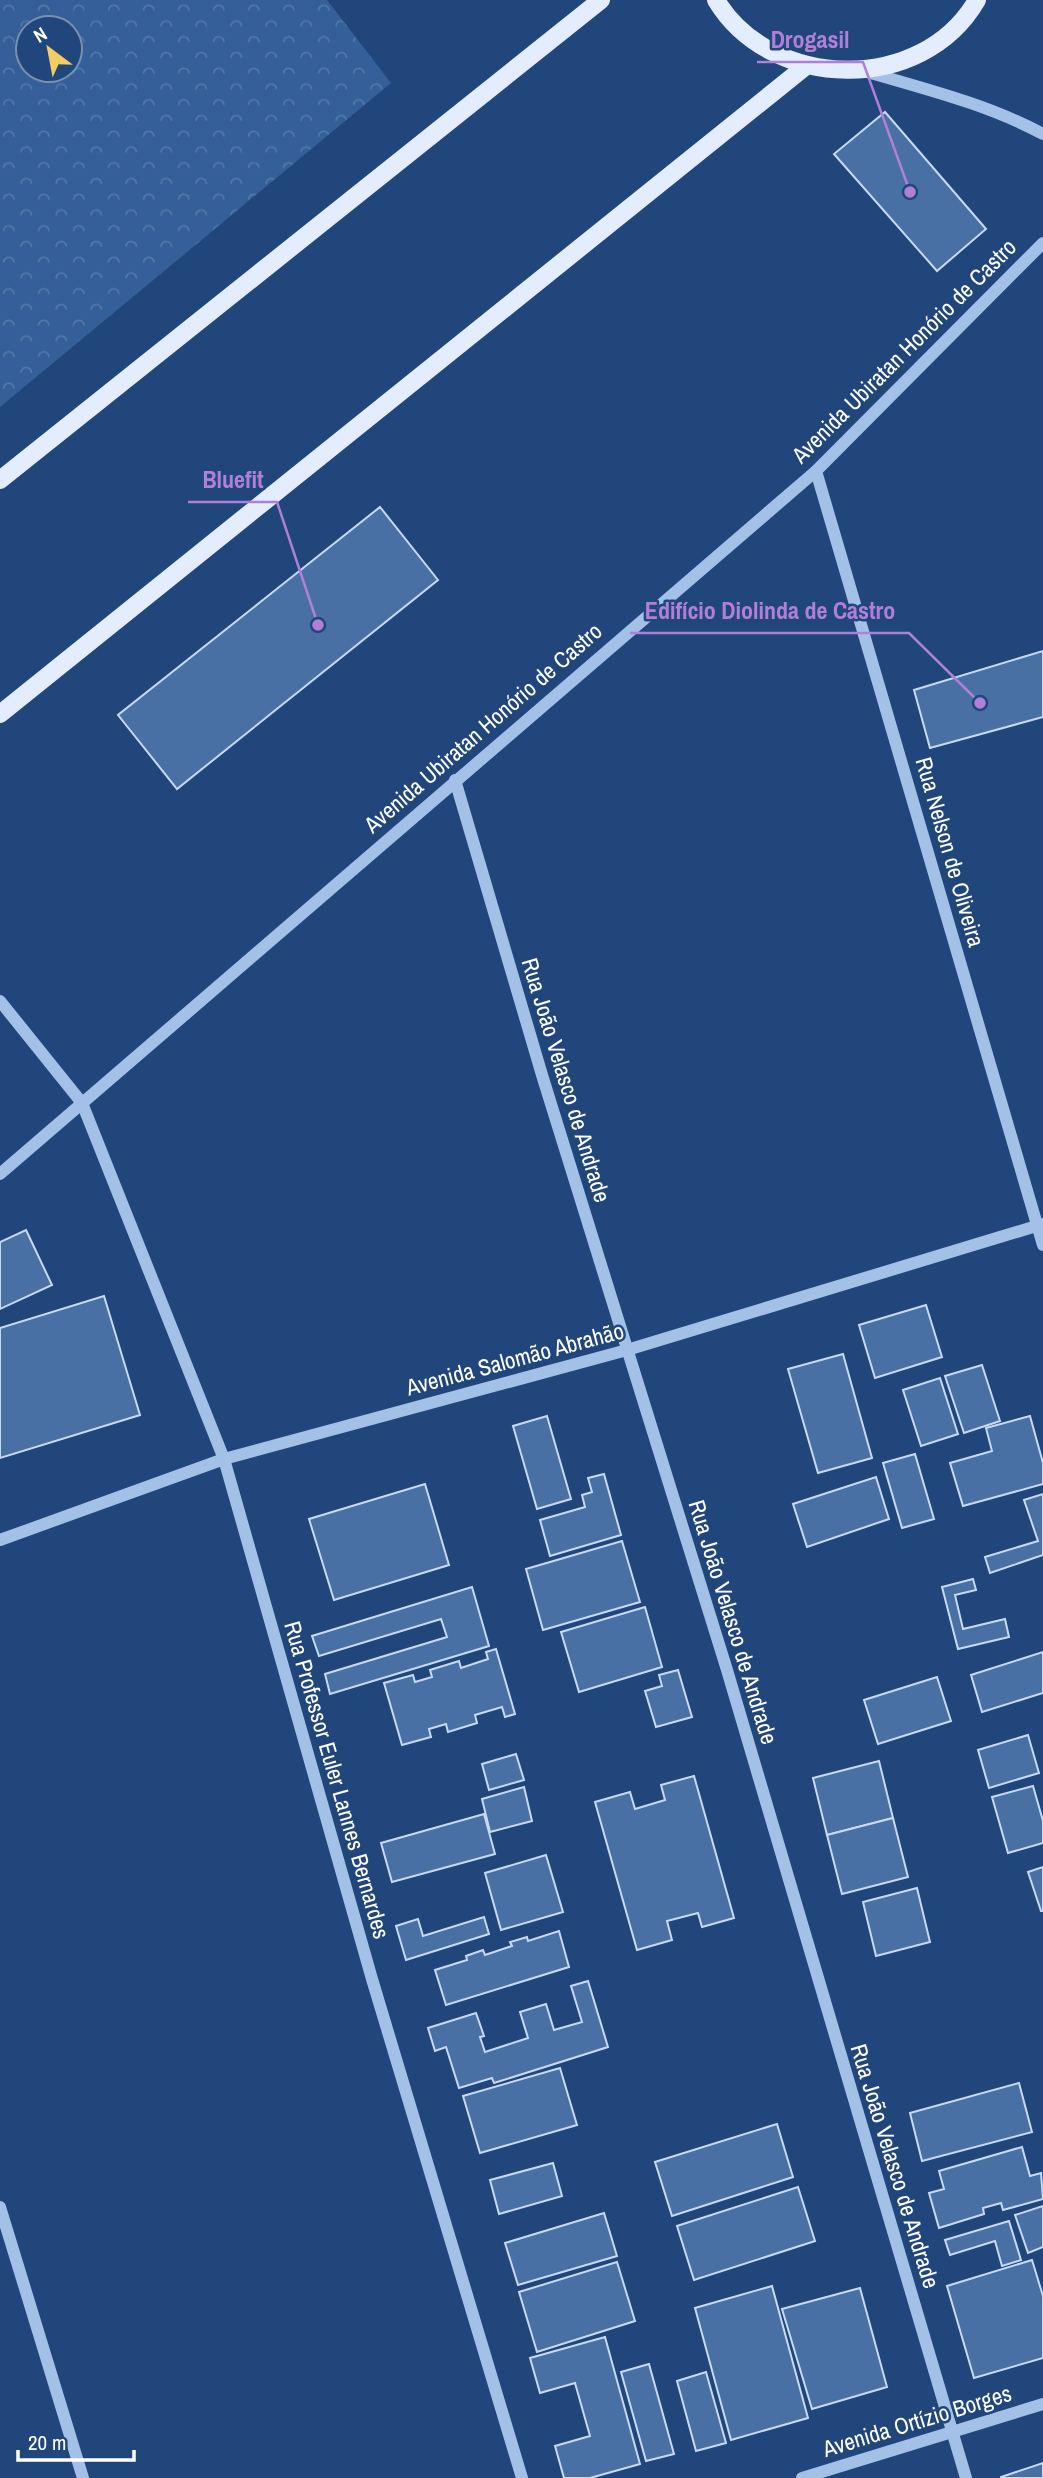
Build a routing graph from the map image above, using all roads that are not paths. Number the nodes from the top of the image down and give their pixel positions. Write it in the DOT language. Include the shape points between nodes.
graph roads {
  1 [pos="601,0"];
  2 [pos="716,0"];
  3 [pos="977,0"];
  4 [pos="806,66"];
  5 [pos="864,71"];
  6 [pos="1043,134"];
  7 [pos="1043,243"];
  8 [pos="816,471"];
  9 [pos="0,480"];
  10 [pos="0,714"];
  11 [pos="455,780"];
  12 [pos="0,1001"];
  13 [pos="82,1103"];
  14 [pos="0,1174"];
  15 [pos="1040,1225"];
  16 [pos="1043,1245"];
  17 [pos="627,1350"];
  18 [pos="224,1460"];
  19 [pos="0,1540"];
  20 [pos="0,2207"];
  21 [pos="1043,2404"];
  22 [pos="952,2431"];
  23 [pos="83,2478"];
  24 [pos="522,2478"];
  25 [pos="803,2478"];
  26 [pos="966,2478"];
  1 -- 9 [label="main road"];
  2 -- 4 [label="main road" via="725,16 762,47"];
  3 -- 5 [label="main road" via="936,44 894,64"];
  4 -- 5 [label="main road"];
  4 -- 10 [label="main road"];
  5 -- 6 [label="street" via="959,99"];
  7 -- 8 [label="street, Avenida Ubiratan Honório de Castro"];
  8 -- 11 [label="street, Avenida Ubiratan Honório de Castro"];
  8 -- 15 [label="street, Rua Nelson de Oliveira"];
  11 -- 13 [label="street, Avenida Ubiratan Honório de Castro"];
  11 -- 17 [label="street, Rua João Velasco de Andrade"];
  12 -- 13 [label="street, Rua Professor Euler Lannes Bernardes"];
  13 -- 14 [label="street, Avenida Ubiratan Honório de Castro"];
  13 -- 18 [label="street, Rua Professor Euler Lannes Bernardes"];
  15 -- 16 [label="street, Rua Nelson de Oliveira"];
  15 -- 17 [label="street, Avenida Salomão Abrahão"];
  17 -- 18 [label="street, Avenida Salomão Abrahão"];
  17 -- 22 [label="street, Rua João Velasco de Andrade" via="727,1670"];
  18 -- 19 [label="street, Avenida Salomão Abrahão"];
  18 -- 24 [label="street, Rua Professor Euler Lannes Bernardes" via="372,1979"];
  20 -- 23 [label="street"];
  21 -- 22 [label="street, Avenida Ortízio Borges"];
  22 -- 25 [label="street, Avenida Ortízio Borges"];
  22 -- 26 [label="street, Rua João Velasco de Andrade"];
}
